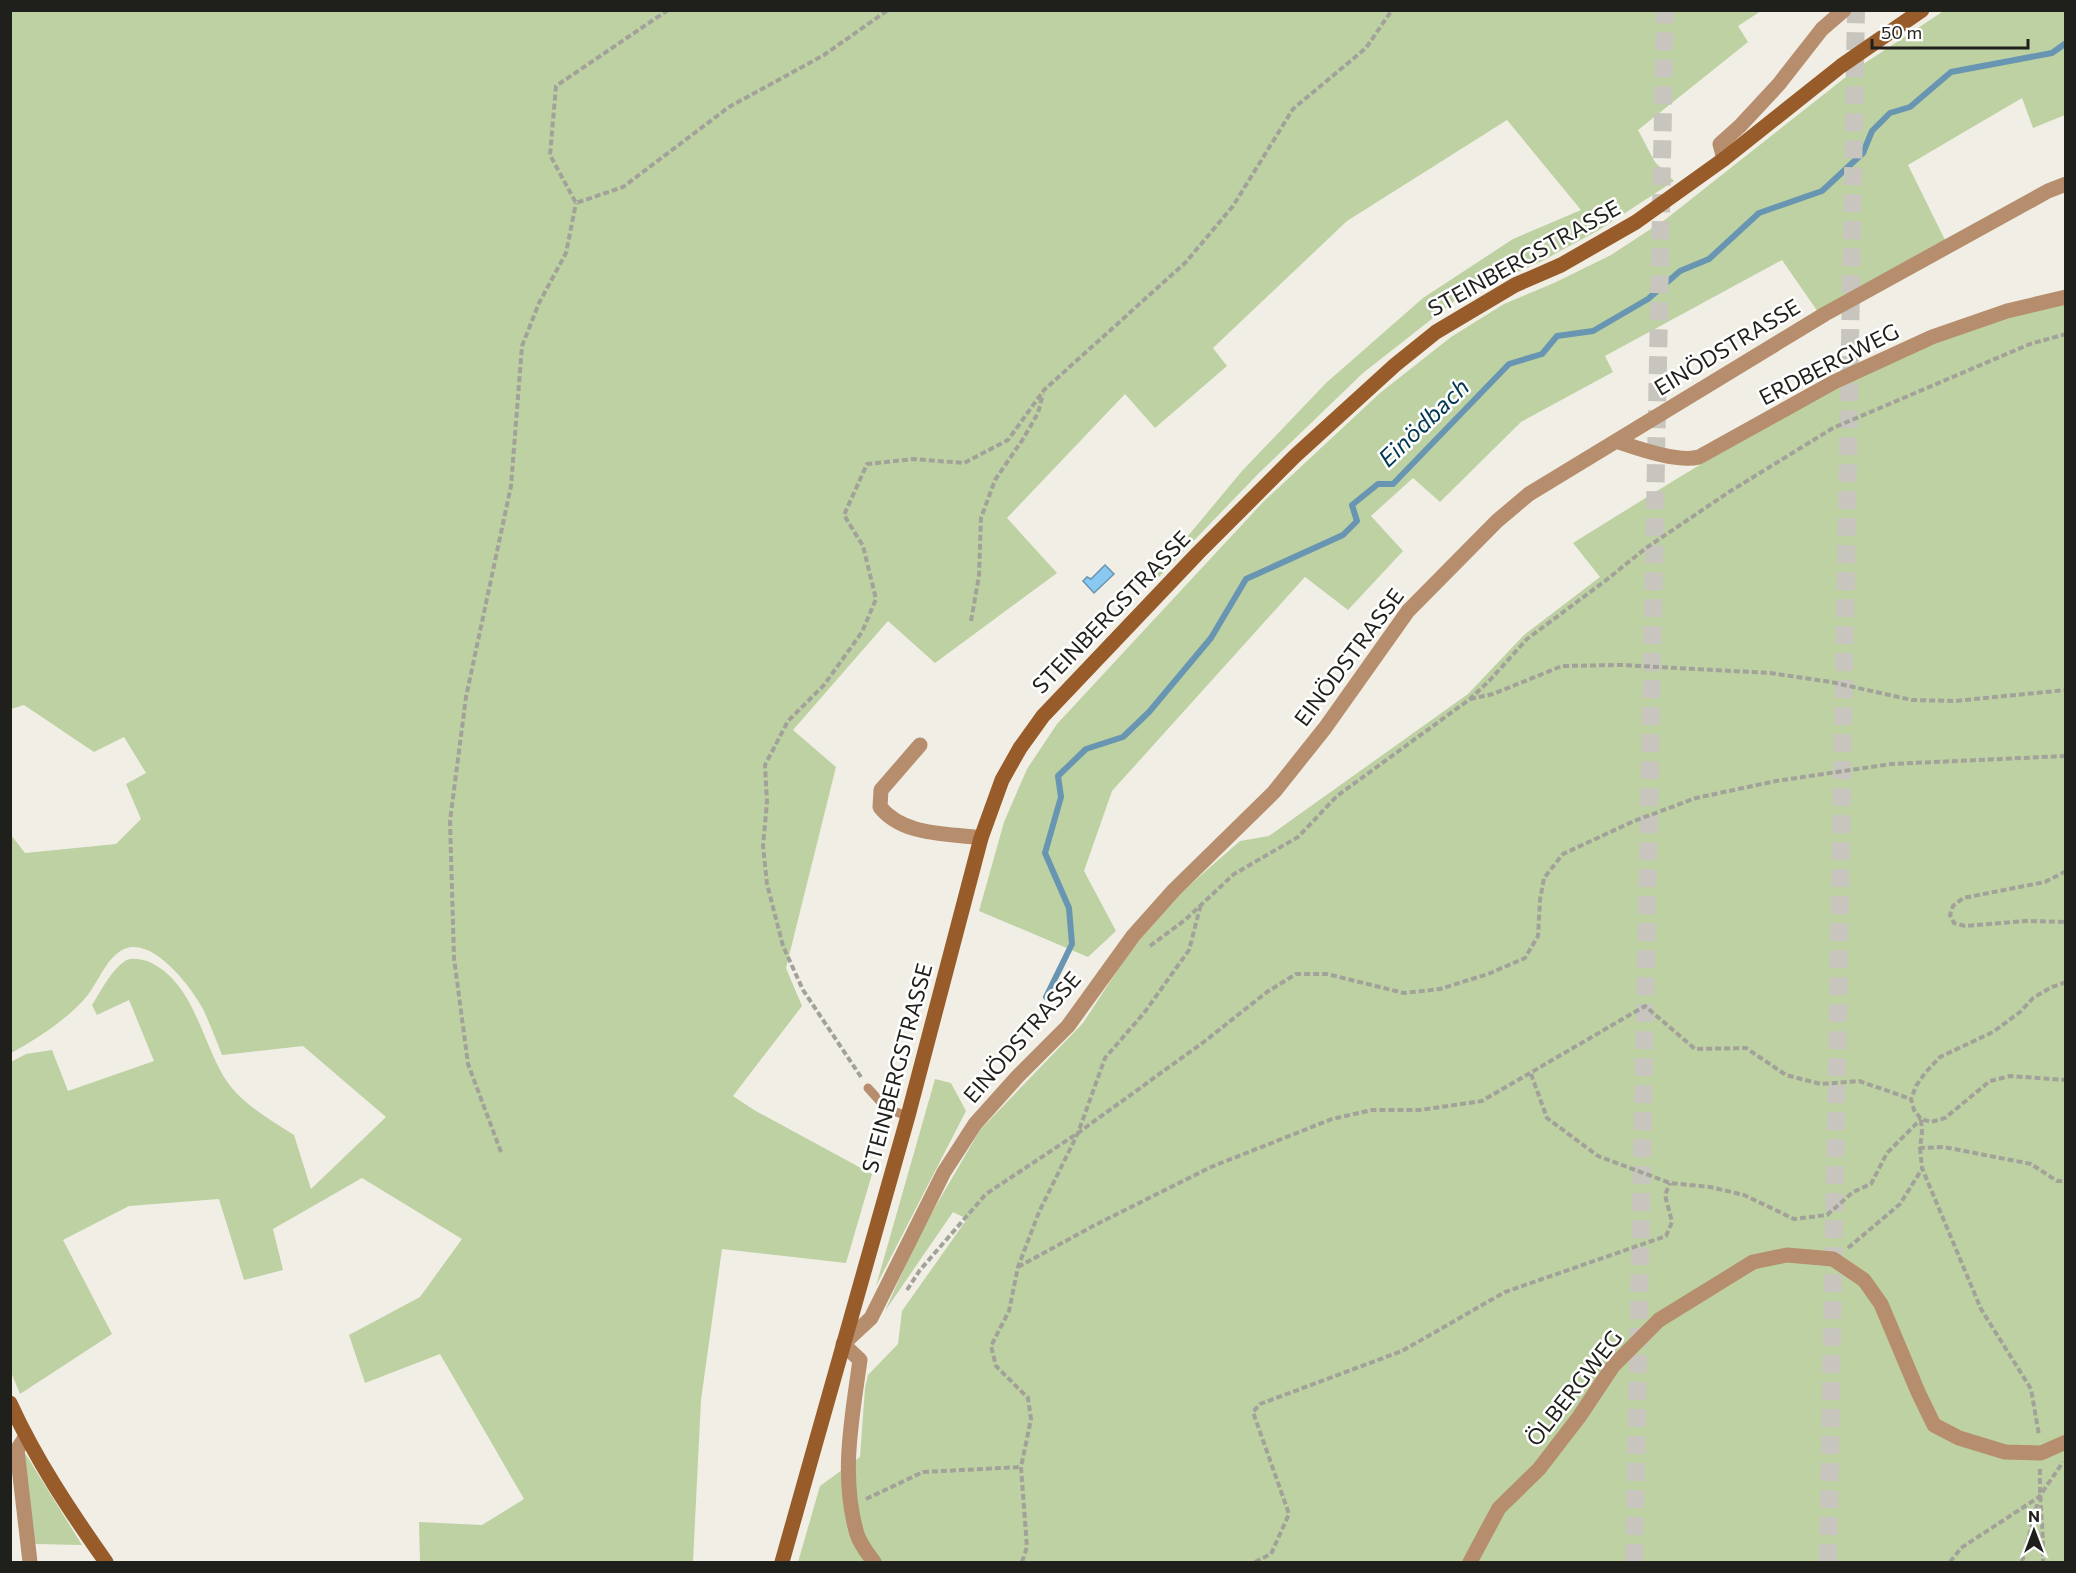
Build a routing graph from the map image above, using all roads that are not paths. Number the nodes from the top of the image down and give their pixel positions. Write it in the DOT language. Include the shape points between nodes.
graph roads {
  1 [pos="1844,10"];
  2 [pos="1922,10"];
  3 [pos="1724,159"];
  4 [pos="2066,184"];
  5 [pos="2066,297"];
  6 [pos="1616,441"];
  7 [pos="920,745"];
  8 [pos="981,838"];
  9 [pos="868,1088"];
  10 [pos="908,1116"];
  11 [pos="843,1344"];
  12 [pos="10,1403"];
  13 [pos="26,1436"];
  14 [pos="2066,1442"];
  15 [pos="10,1543"];
  16 [pos="27,1544"];
  17 [pos="30,1563"];
  18 [pos="106,1563"];
  19 [pos="782,1563"];
  20 [pos="874,1563"];
  21 [pos="1470,1563"];
  1 -- 3 [label="street" via="1822,29 1779,84 1720,144"];
  2 -- 3 [label="main road, STEINBERGSTRASSE" via="1841,66"];
  3 -- 8 [label="main road, STEINBERGSTRASSE" via="1636,222 1561,265 1515,285 1436,332 1303,448 1043,716 1002,780"];
  4 -- 6 [label="street, EINÖDSTRASSE" via="1825,314"];
  5 -- 6 [label="street, ERDBERGWEG" via="2007,311 1932,338 1834,382 1699,457 1680,458"];
  6 -- 11 [label="street, EINÖDSTRASSE" via="1529,494 1408,611 1274,792 1174,890 1141,927 1068,1026 975,1124 944,1172 871,1318"];
  7 -- 8 [label="street" via="881,790 880,807 888,817 911,829"];
  8 -- 10 [label="main road, STEINBERGSTRASSE"];
  9 -- 10 [label="lane" via="887,1108"];
  10 -- 11 [label="main road, STEINBERGSTRASSE"];
  11 -- 19 [label="main road, STEINBERGSTRASSE"];
  11 -- 20 [label="street" via="860,1360 848,1484 858,1536"];
  12 -- 13 [label="main road"];
  13 -- 16 [label="street" via="17,1450"];
  13 -- 18 [label="main road" via="61,1498"];
  14 -- 21 [label="street, ÖLBERGWEG" via="2041,1453 2005,1452 1959,1438 1934,1425 1881,1304 1864,1280 1833,1258 1787,1255 1753,1262 1659,1320 1613,1366 1539,1469 1499,1508"];
  15 -- 16 [label="street"];
  16 -- 17 [label="street"];
}
